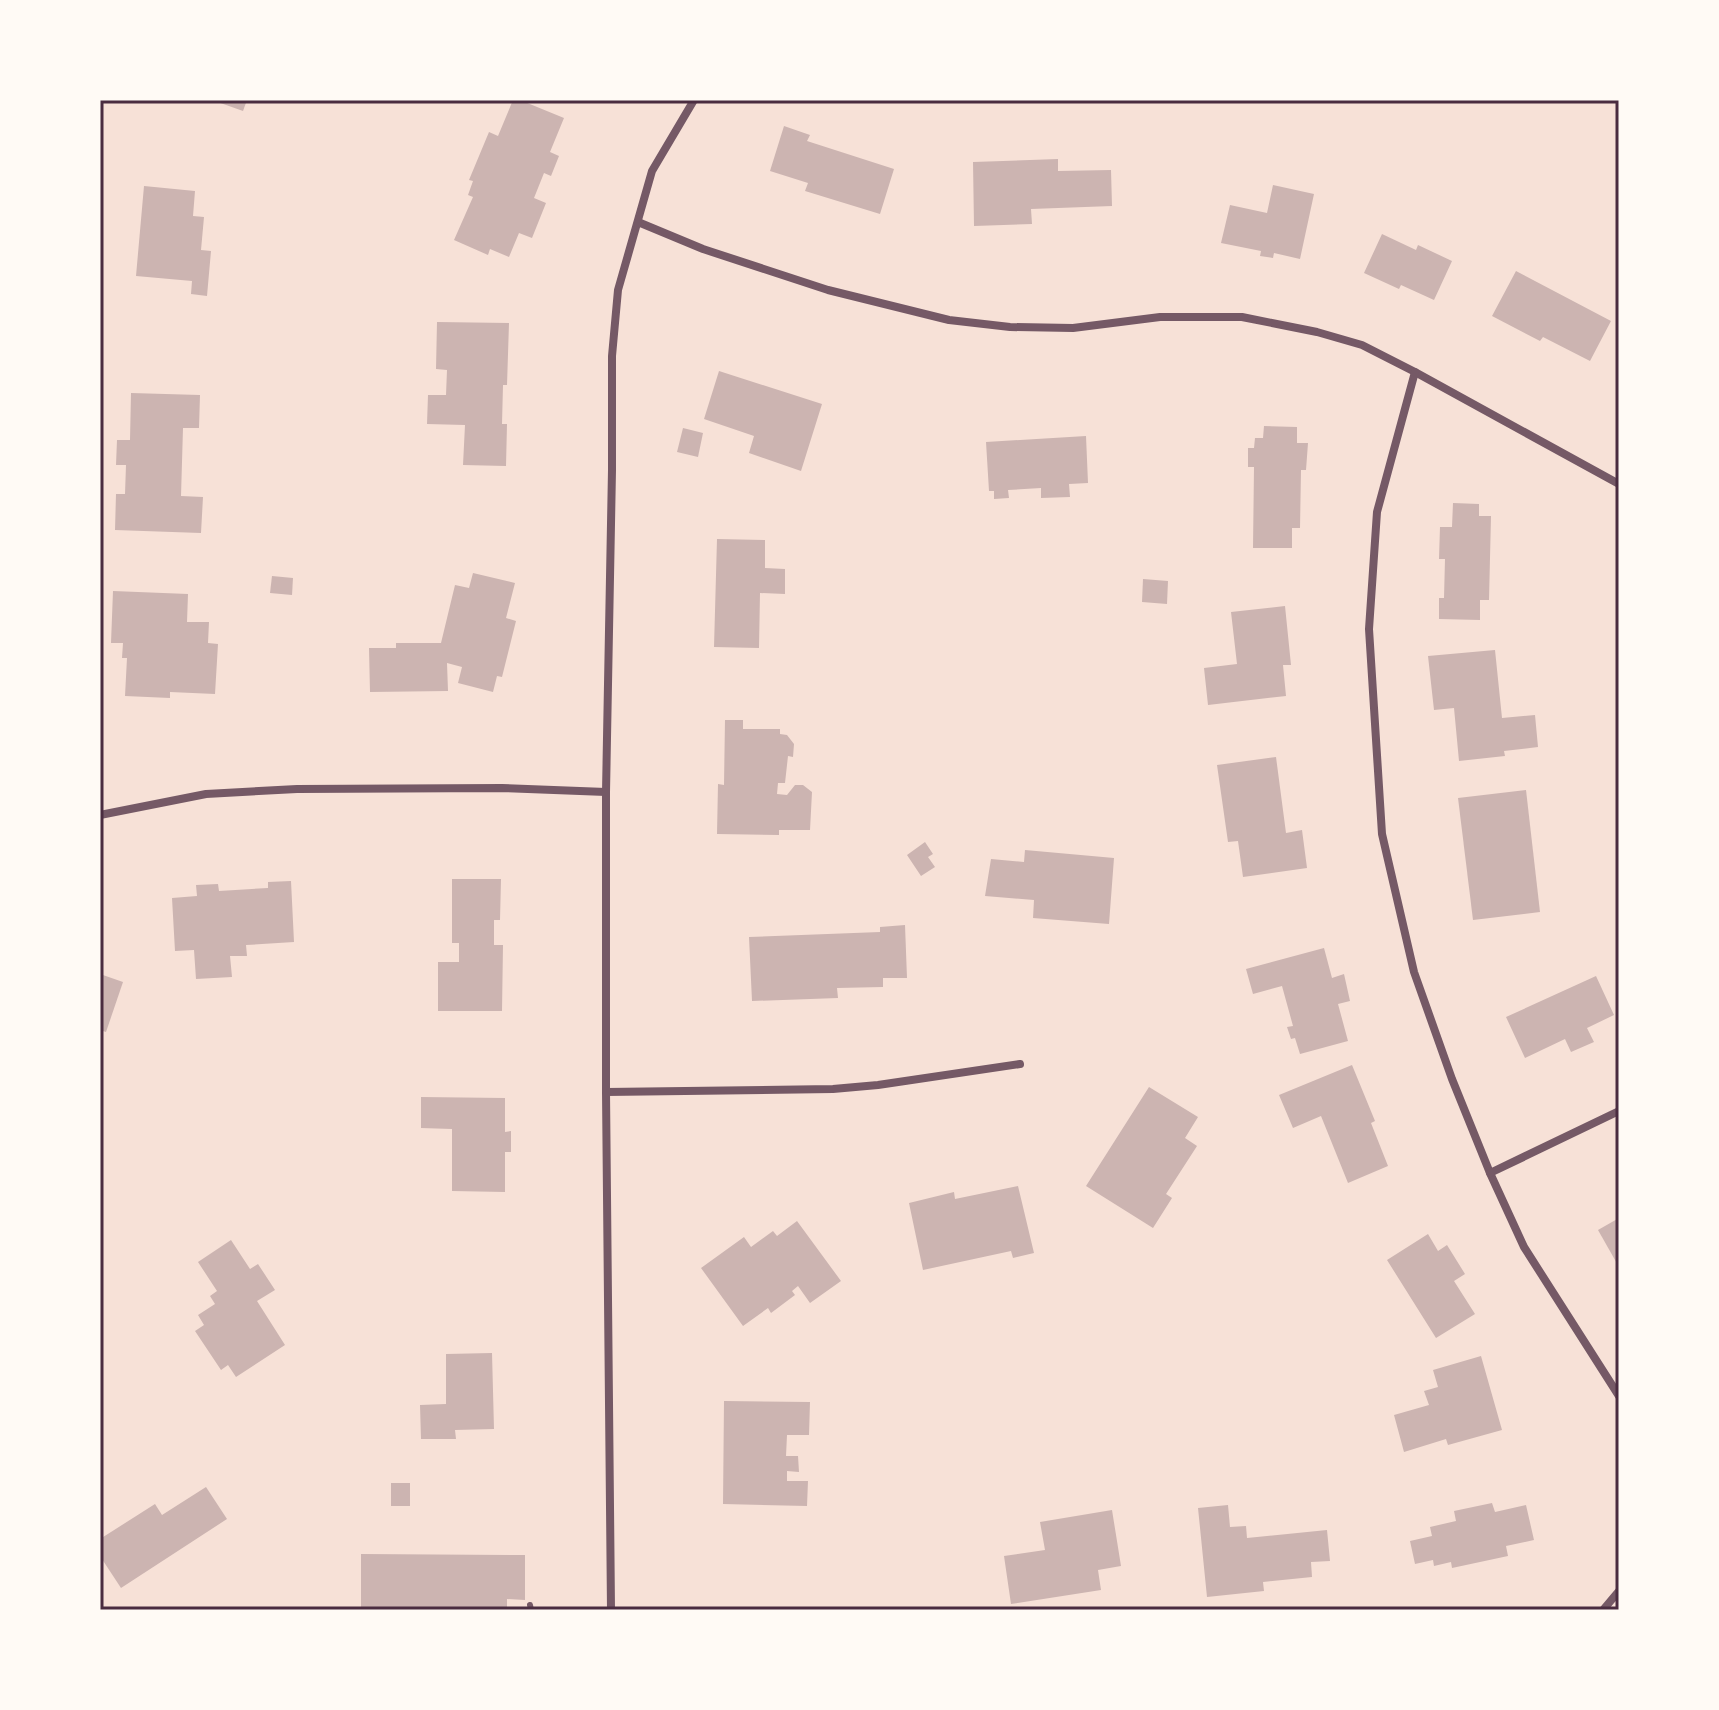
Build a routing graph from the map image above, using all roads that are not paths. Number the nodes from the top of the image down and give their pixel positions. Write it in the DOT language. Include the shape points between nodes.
graph roads {
  1 [pos="694,100"];
  2 [pos="638,222"];
  3 [pos="1415,372"];
  4 [pos="1619,484"];
  5 [pos="606,792"];
  6 [pos="100,815"];
  7 [pos="1020,1064"];
  8 [pos="606,1092"];
  9 [pos="1619,1111"];
  10 [pos="1490,1173"];
  11 [pos="1619,1396"];
  12 [pos="1619,1591"];
  13 [pos="611,1610"];
  14 [pos="1603,1610"];
  1 -- 2 [label="street" via="652,171"];
  2 -- 3 [label="street" via="828,290 949,320 1073,328 1160,317 1242,317 1362,345"];
  2 -- 5 [label="street" via="618,290 612,356"];
  3 -- 4 [label="street"];
  3 -- 10 [label="street" via="1377,512 1369,629 1382,834 1414,972"];
  5 -- 6 [label="street" via="297,789 206,794"];
  5 -- 8 [label="street"];
  7 -- 8 [label="street" via="833,1089"];
  8 -- 13 [label="street"];
  9 -- 10 [label="street"];
  10 -- 11 [label="street" via="1524,1247"];
  12 -- 14 [label="street"];
}
